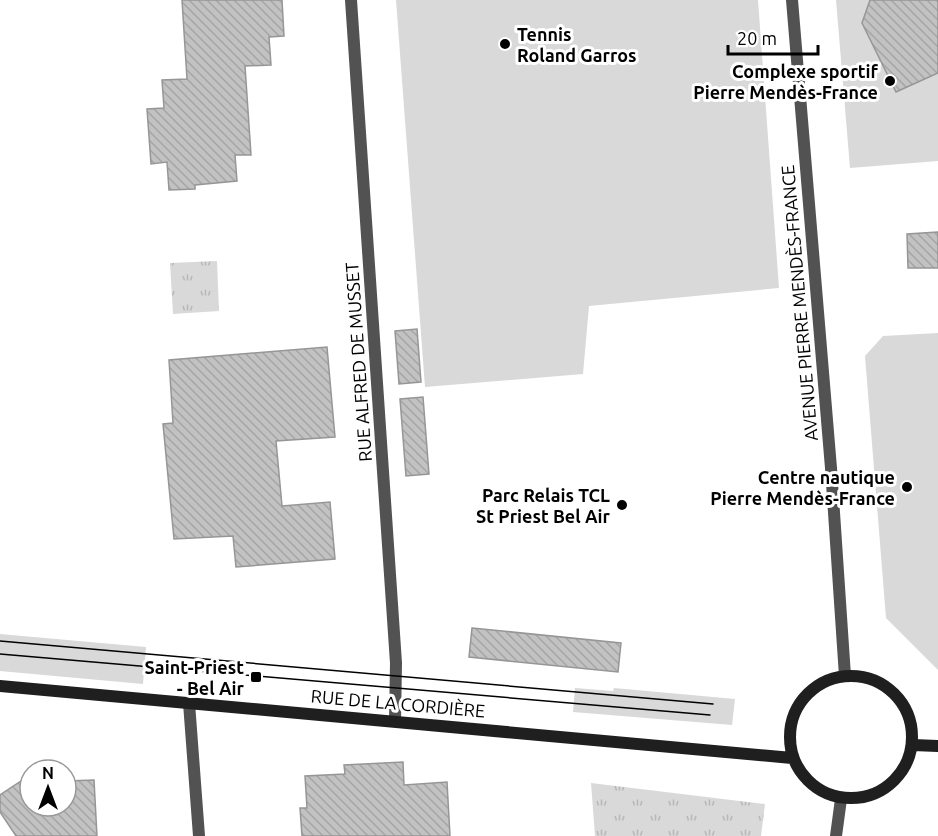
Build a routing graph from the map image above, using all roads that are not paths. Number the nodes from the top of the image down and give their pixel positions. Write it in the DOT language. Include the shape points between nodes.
graph roads {
  1 [pos="351,0"];
  2 [pos="792,0"];
  3 [pos="845,676"];
  4 [pos="0,686"];
  5 [pos="189,703"];
  6 [pos="395,721"];
  7 [pos="913,745"];
  8 [pos="938,746"];
  9 [pos="792,758"];
  10 [pos="841,800"];
  11 [pos="199,836"];
  12 [pos="836,836"];
  1 -- 6 [label="street, RUE ALFRED DE MUSSET" via="396,663"];
  2 -- 3 [label="street, AVENUE PIERRE MENDÈS-FRANCE"];
  3 -- 7 [label="street" via="871,679 889,689 910,718"];
  3 -- 9 [label="street" via="825,681 808,692 792,718"];
  4 -- 5 [label="street, RUE DE LA CORDIÈRE"];
  5 -- 6 [label="street, RUE DE LA CORDIÈRE"];
  5 -- 11 [label="street"];
  6 -- 9 [label="street, RUE DE LA CORDIÈRE"];
  7 -- 8 [label="street"];
  7 -- 10 [label="street" via="901,774 875,795"];
  9 -- 10 [label="street" via="807,782"];
  10 -- 12 [label="street"];
}
